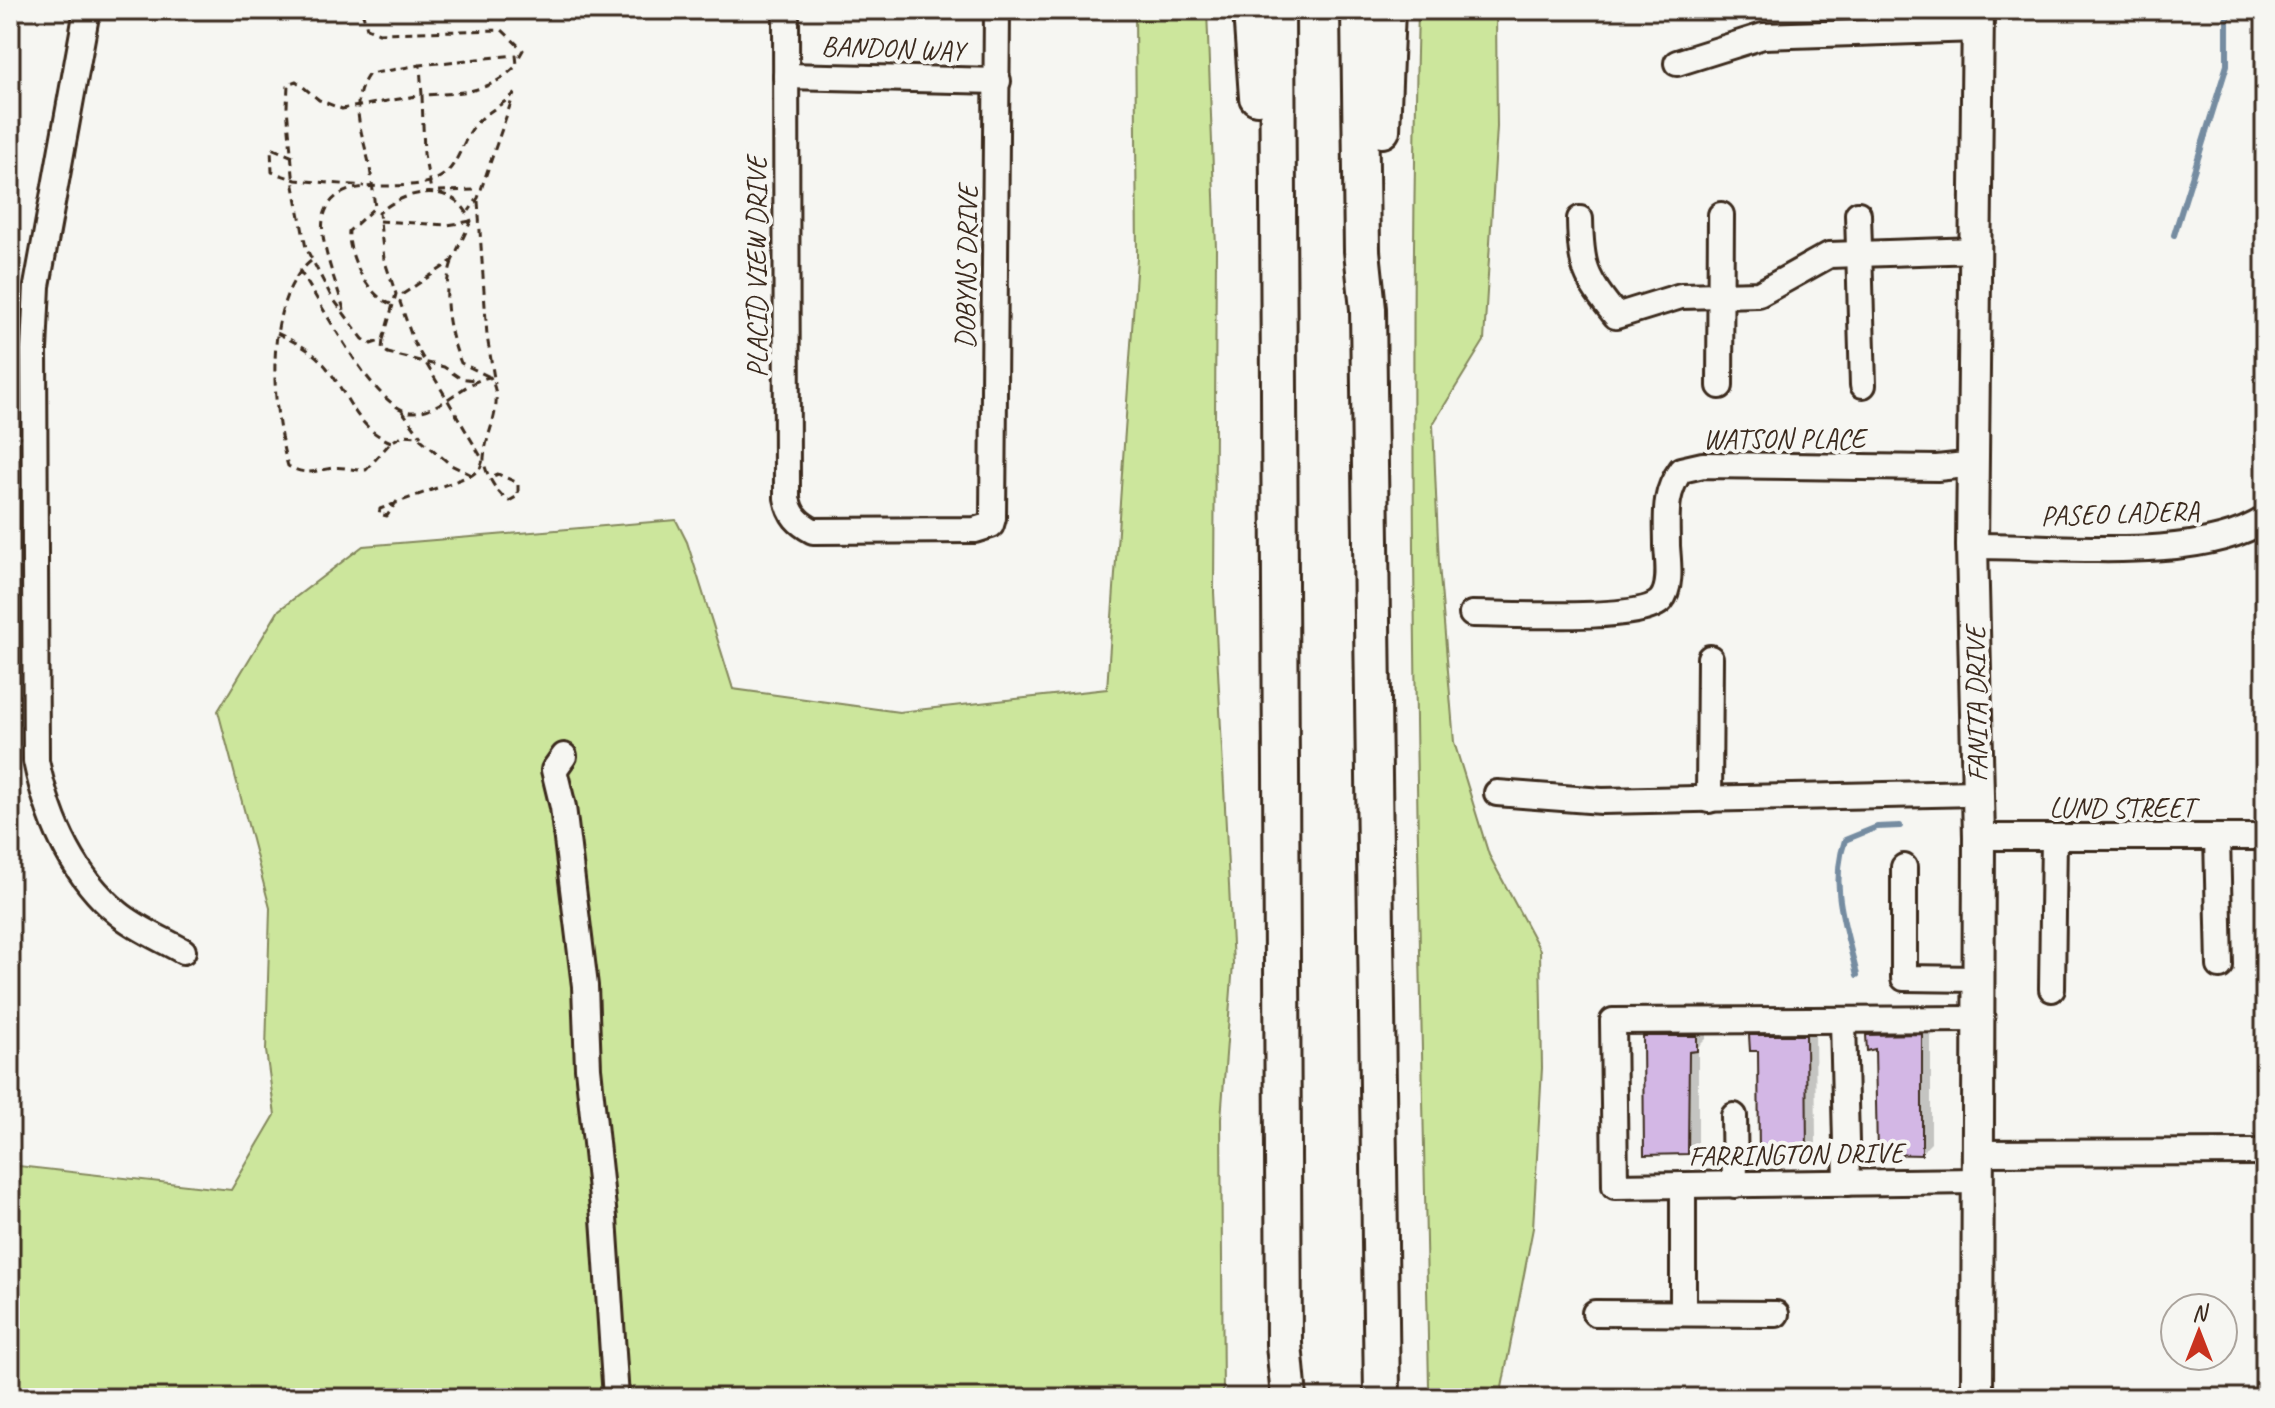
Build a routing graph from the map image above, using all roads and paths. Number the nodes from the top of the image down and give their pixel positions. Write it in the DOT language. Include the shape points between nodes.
graph roads {
  1 [pos="87,10"];
  2 [pos="786,10"];
  3 [pos="997,10"];
  4 [pos="1251,10"];
  5 [pos="1277,10"];
  6 [pos="1359,10"];
  7 [pos="1387,10"];
  8 [pos="362,11"];
  9 [pos="1978,20"];
  10 [pos="518,59"];
  11 [pos="1677,63"];
  12 [pos="420,65"];
  13 [pos="786,76"];
  14 [pos="998,81"];
  15 [pos="422,95"];
  16 [pos="357,109"];
  17 [pos="293,157"];
  18 [pos="294,179"];
  19 [pos="430,181"];
  20 [pos="370,186"];
  21 [pos="480,190"];
  22 [pos="432,191"];
  23 [pos="478,198"];
  24 [pos="468,211"];
  25 [pos="1858,214"];
  26 [pos="1721,215"];
  27 [pos="1580,219"];
  28 [pos="379,221"];
  29 [pos="471,221"];
  30 [pos="1977,250"];
  31 [pos="1860,254"];
  32 [pos="311,260"];
  33 [pos="452,261"];
  34 [pos="299,270"];
  35 [pos="1722,295"];
  36 [pos="391,304"];
  37 [pos="1368,309"];
  38 [pos="345,314"];
  39 [pos="277,333"];
  40 [pos="383,340"];
  41 [pos="427,363"];
  42 [pos="490,377"];
  43 [pos="474,380"];
  44 [pos="1863,385"];
  45 [pos="1720,386"];
  46 [pos="496,388"];
  47 [pos="447,399"];
  48 [pos="400,410"];
  49 [pos="1279,432"];
  50 [pos="423,440"];
  51 [pos="391,442"];
  52 [pos="483,460"];
  53 [pos="1975,464"];
  54 [pos="472,475"];
  55 [pos="491,477"];
  56 [pos="397,501"];
  57 [pos="2265,519"];
  58 [pos="991,525"];
  59 [pos="1972,546"];
  60 [pos="1472,614"];
  61 [pos="22,656"];
  62 [pos="1710,658"];
  63 [pos="564,756"];
  64 [pos="1497,793"];
  65 [pos="1978,793"];
  66 [pos="1709,800"];
  67 [pos="1979,837"];
  68 [pos="2054,837"];
  69 [pos="2217,837"];
  70 [pos="2265,837"];
  71 [pos="1904,867"];
  72 [pos="183,951"];
  73 [pos="2220,966"];
  74 [pos="1978,979"];
  75 [pos="2052,989"];
  76 [pos="1978,1019"];
  77 [pos="1843,1020"];
  78 [pos="1734,1116"];
  79 [pos="2265,1152"];
  80 [pos="1977,1167"];
  81 [pos="1847,1183"];
  82 [pos="1683,1185"];
  83 [pos="1735,1185"];
  84 [pos="1595,1313"];
  85 [pos="1683,1313"];
  86 [pos="1776,1314"];
  87 [pos="616,1398"];
  88 [pos="1289,1398"];
  89 [pos="1382,1398"];
  90 [pos="1977,1398"];
  1 -- 61 [label="street" via="37,286"];
  2 -- 13 [label="street, PLACID VIEW DRIVE"];
  3 -- 14 [label="street, DOBYNS DRIVE"];
  4 -- 49 [label="highway"];
  5 -- 49 [label="highway"];
  6 -- 37 [label="highway" via="1362,251"];
  7 -- 37 [label="highway" via="1376,288"];
  8 -- 10 [label="path" via="367,28 379,33 502,30 523,50"];
  9 -- 11 [label="street" via="1763,36"];
  9 -- 30 [label="main road, FANITA DRIVE"];
  10 -- 12 [label="path"];
  10 -- 15 [label="path" via="509,73 477,92"];
  12 -- 15 [label="path"];
  12 -- 16 [label="path" via="369,74 360,86"];
  13 -- 14 [label="street, BANDON WAY"];
  13 -- 58 [label="street, PLACID VIEW DRIVE" via="789,511 813,531 975,530"];
  14 -- 58 [label="street, DOBYNS DRIVE"];
  15 -- 16 [label="path"];
  15 -- 19 [label="path"];
  16 -- 17 [label="path" via="328,105 304,85 288,84"];
  16 -- 20 [label="path"];
  17 -- 18 [label="path"];
  17 -- 18 [label="path" via="271,148 272,172"];
  18 -- 20 [label="path"];
  18 -- 32 [label="path"];
  19 -- 20 [label="path" via="411,187"];
  19 -- 21 [label="path" via="447,172 484,115 514,94"];
  19 -- 22 [label="path"];
  20 -- 36 [label="path" via="375,207 349,231 348,243 357,266 380,298"];
  20 -- 38 [label="path" via="348,190 331,202 323,222"];
  21 -- 22 [label="path"];
  21 -- 23 [label="path"];
  22 -- 24 [label="path"];
  22 -- 28 [label="path" via="389,203"];
  23 -- 24 [label="path"];
  23 -- 46 [label="path" via="487,336"];
  24 -- 29 [label="path"];
  25 -- 31 [label="street"];
  26 -- 35 [label="street"];
  27 -- 35 [label="street" via="1581,259 1589,282 1616,316 1681,296"];
  28 -- 29 [label="path"];
  28 -- 36 [label="path" via="396,294"];
  29 -- 33 [label="path"];
  30 -- 31 [label="street"];
  30 -- 53 [label="main road, FANITA DRIVE"];
  31 -- 35 [label="street" via="1829,255 1759,294"];
  31 -- 44 [label="street"];
  32 -- 34 [label="path"];
  32 -- 38 [label="path"];
  33 -- 41 [label="path" via="403,294 400,302"];
  33 -- 42 [label="path" via="447,300 455,348 461,363"];
  34 -- 39 [label="path" via="288,288"];
  34 -- 48 [label="path" via="351,358"];
  35 -- 45 [label="street"];
  36 -- 40 [label="path"];
  37 -- 89 [label="highway"];
  38 -- 40 [label="path" via="363,339 371,344"];
  39 -- 51 [label="path" via="317,357 372,434"];
  39 -- 51 [label="path" via="278,400 288,466 301,473 366,470"];
  40 -- 41 [label="path" via="382,349 388,353"];
  41 -- 43 [label="path"];
  41 -- 47 [label="path"];
  42 -- 43 [label="path"];
  42 -- 46 [label="path"];
  43 -- 47 [label="path"];
  46 -- 52 [label="path"];
  47 -- 48 [label="path" via="413,412"];
  47 -- 52 [label="path"];
  48 -- 50 [label="path"];
  49 -- 88 [label="highway" via="1284,1344"];
  50 -- 51 [label="path" via="404,435"];
  50 -- 54 [label="path" via="451,465"];
  52 -- 54 [label="path"];
  52 -- 55 [label="path"];
  53 -- 59 [label="main road, FANITA DRIVE"];
  53 -- 60 [label="street, WATSON PLACE" via="1703,465 1681,470 1666,501 1668,582 1661,600 1646,610 1619,614"];
  54 -- 56 [label="path"];
  55 -- 55 [label="path" via="501,496 509,501 518,496 518,483 498,474"];
  57 -- 59 [label="street, PASEO LADERA" via="2192,546"];
  59 -- 65 [label="main road, FANITA DRIVE"];
  61 -- 72 [label="street" via="36,761 60,838 109,906"];
  62 -- 66 [label="street"];
  63 -- 87 [label="street" via="554,770 585,986"];
  64 -- 66 [label="street" via="1602,801"];
  65 -- 66 [label="street"];
  65 -- 67 [label="main road, FANITA DRIVE"];
  67 -- 68 [label="street, LUND STREET"];
  67 -- 74 [label="main road, FANITA DRIVE"];
  68 -- 69 [label="street, LUND STREET"];
  68 -- 75 [label="street"];
  69 -- 70 [label="street, LUND STREET"];
  69 -- 73 [label="street"];
  71 -- 74 [label="street" via="1904,978"];
  74 -- 76 [label="main road, FANITA DRIVE"];
  76 -- 77 [label="street"];
  76 -- 80 [label="main road, FANITA DRIVE"];
  77 -- 81 [label="street"];
  77 -- 82 [label="street, FARRINGTON DRIVE" via="1613,1021 1615,1186"];
  78 -- 83 [label="street"];
  79 -- 80 [label="street, FARRINGTON DRIVE"];
  80 -- 81 [label="street, FARRINGTON DRIVE"];
  80 -- 90 [label="main road, FANITA DRIVE"];
  81 -- 83 [label="street, FARRINGTON DRIVE"];
  82 -- 83 [label="street, FARRINGTON DRIVE"];
  82 -- 85 [label="street"];
  84 -- 85 [label="street"];
  85 -- 86 [label="street"];
}
